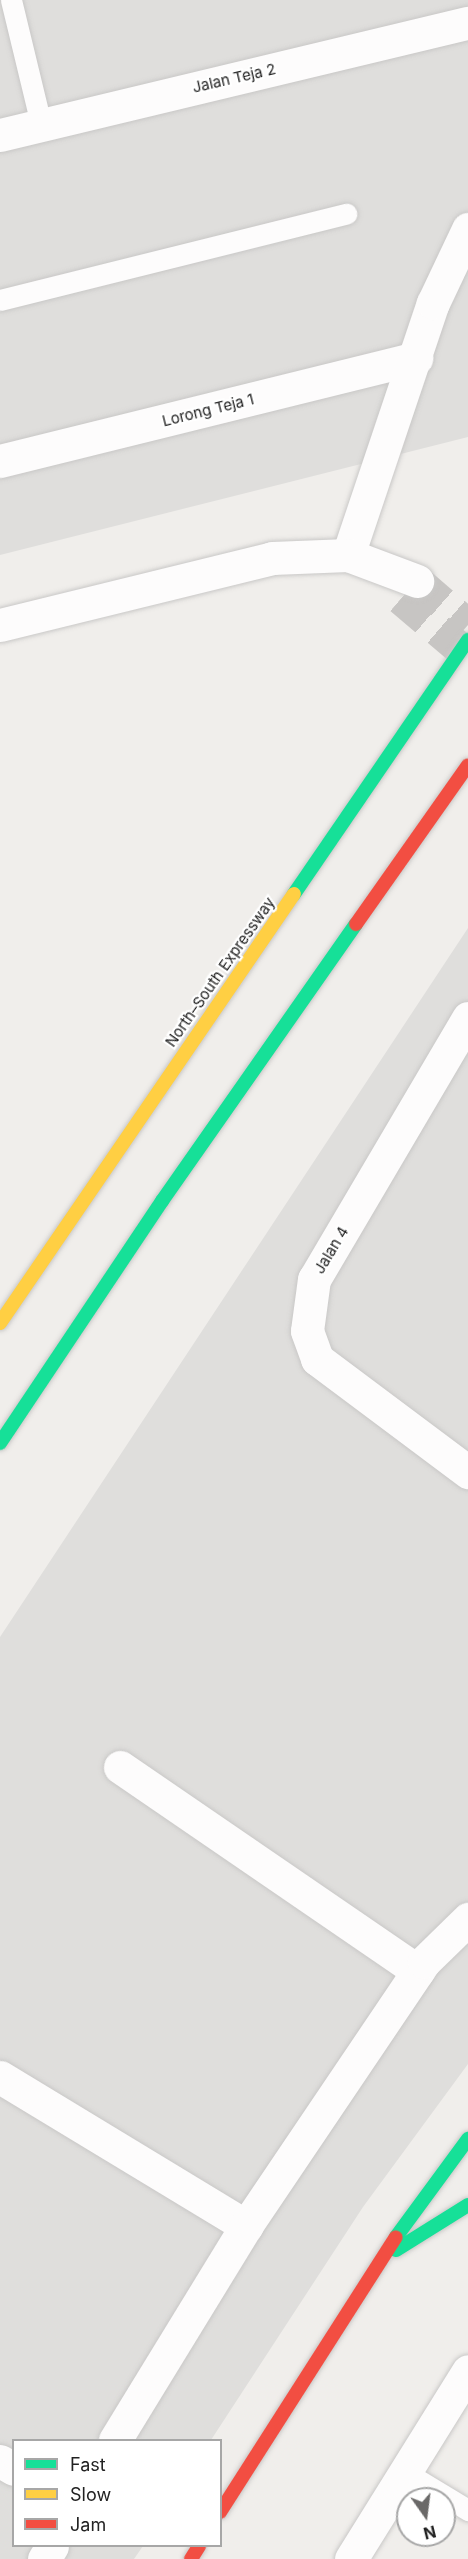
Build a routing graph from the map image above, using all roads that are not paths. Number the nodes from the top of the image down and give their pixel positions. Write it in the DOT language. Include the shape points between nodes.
graph roads {
  1 [pos="11,0"];
  2 [pos="468,22"];
  3 [pos="41,124"];
  4 [pos="0,135"];
  5 [pos="346,214"];
  6 [pos="468,229"];
  7 [pos="0,300"];
  8 [pos="416,358"];
  9 [pos="0,461"];
  10 [pos="348,555"];
  11 [pos="409,589"];
  12 [pos="0,625"];
  13 [pos="468,640"];
  14 [pos="468,765"];
  15 [pos="468,1018"];
  16 [pos="0,1323"];
  17 [pos="0,1443"];
  18 [pos="468,1472"];
  19 [pos="120,1767"];
  20 [pos="468,1919"];
  21 [pos="418,1971"];
  22 [pos="0,2077"];
  23 [pos="468,2139"];
  24 [pos="468,2205"];
  25 [pos="246,2226"];
  26 [pos="376,2264"];
  27 [pos="468,2371"];
  28 [pos="116,2439"];
  29 [pos="405,2472"];
  30 [pos="222,2509"];
  31 [pos="468,2510"];
  32 [pos="351,2559"];
  1 -- 3 [label="lane"];
  2 -- 3 [label="street, Jalan Teja 2"];
  3 -- 4 [label="street, Jalan Teja 2"];
  5 -- 7 [label="lane"];
  6 -- 8 [label="street" via="433,303"];
  8 -- 9 [label="street, Lorong Teja 1"];
  8 -- 10 [label="street"];
  10 -- 11 [label="street"];
  10 -- 12 [label="street" via="272,558"];
  13 -- 16 [label="main road, North–South Expressway"];
  14 -- 17 [label="main road" via="162,1202"];
  15 -- 18 [label="street, Jalan 4" via="314,1279 307,1331 318,1359"];
  19 -- 21 [label="street"];
  20 -- 21 [label="street"];
  21 -- 25 [label="street"];
  22 -- 25 [label="street"];
  23 -- 26 [label="main road"];
  24 -- 26 [label="main road" via="453,2211"];
  25 -- 28 [label="street"];
  26 -- 30 [label="main road"];
  27 -- 29 [label="street"];
  29 -- 31 [label="lane"];
  29 -- 32 [label="street"];
}
